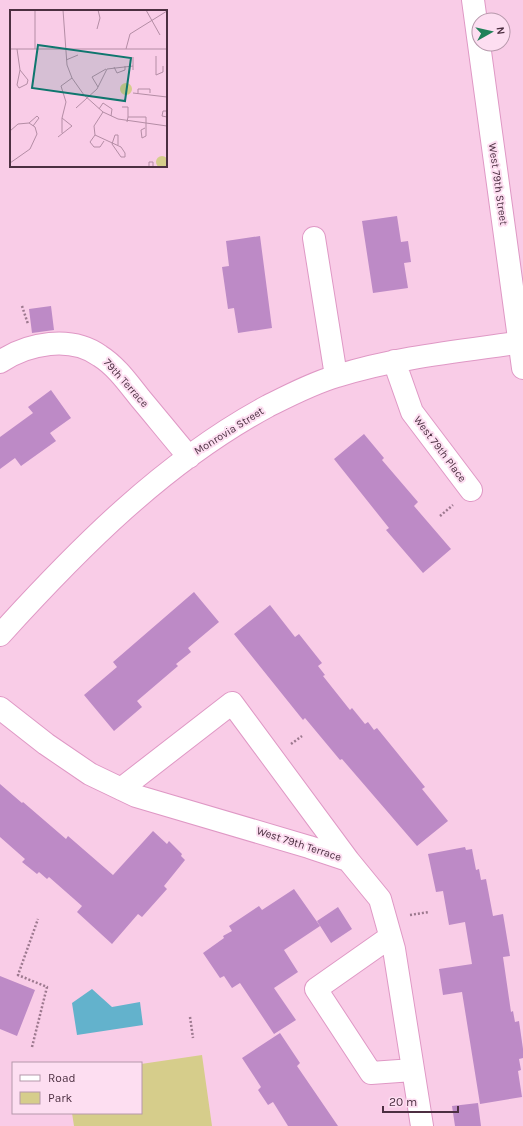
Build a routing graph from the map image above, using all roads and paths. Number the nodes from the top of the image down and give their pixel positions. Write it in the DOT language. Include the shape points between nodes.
graph roads {
  1 [pos="473,0"];
  2 [pos="314,238"];
  3 [pos="521,342"];
  4 [pos="394,361"];
  5 [pos="0,362"];
  6 [pos="523,368"];
  7 [pos="336,376"];
  8 [pos="188,457"];
  9 [pos="471,490"];
  10 [pos="0,635"];
  11 [pos="0,708"];
  12 [pos="121,789"];
  13 [pos="348,860"];
  14 [pos="38,919"];
  15 [pos="390,937"];
  16 [pos="190,1017"];
  17 [pos="193,1038"];
  18 [pos="32,1048"];
  19 [pos="413,1070"];
  20 [pos="422,1126"];
  1 -- 3 [label="street, West 79th Street"];
  2 -- 7 [label="street"];
  3 -- 4 [label="street, Monrovia Street"];
  3 -- 6 [label="street, West 79th Street"];
  4 -- 7 [label="street, Monrovia Street"];
  4 -- 9 [label="street, West 79th Place" via="412,412"];
  5 -- 8 [label="street, 79th Terrace" via="6,357 39,344 74,344 100,355 124,379"];
  7 -- 8 [label="street, Monrovia Street" via="293,393 244,419"];
  8 -- 10 [label="street, Monrovia Street" via="121,512 76,554"];
  11 -- 12 [label="street, West 79th Terrace" via="90,774"];
  12 -- 13 [label="street, West 79th Terrace" via="136,796 302,844"];
  12 -- 13 [label="street" via="232,703"];
  13 -- 15 [label="street, West 79th Terrace" via="380,899"];
  14 -- 18 [label="path" via="18,975 47,987"];
  15 -- 19 [label="street, West 79th Terrace"];
  15 -- 19 [label="street" via="316,988 371,1073"];
  16 -- 17 [label="path"];
  19 -- 20 [label="street, West 79th Terrace"];
}
